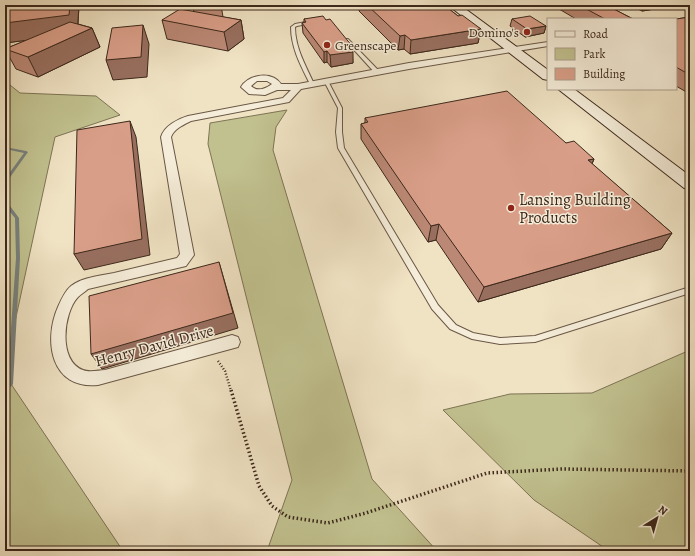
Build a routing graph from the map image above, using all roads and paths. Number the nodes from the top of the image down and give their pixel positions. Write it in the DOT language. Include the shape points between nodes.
graph roads {
  1 [pos="453,5"];
  2 [pos="316,22"];
  3 [pos="342,35"];
  4 [pos="547,44"];
  5 [pos="512,49"];
  6 [pos="377,72"];
  7 [pos="547,75"];
  8 [pos="326,81"];
  9 [pos="312,84"];
  10 [pos="276,87"];
  11 [pos="298,88"];
  12 [pos="566,90"];
  13 [pos="690,184"];
  14 [pos="690,290"];
  15 [pos="232,342"];
  16 [pos="209,348"];
  17 [pos="690,471"];
  1 -- 5 [label="street"];
  2 -- 9 [label="lane" via="296,25 292,33"];
  3 -- 6 [label="lane"];
  4 -- 5 [label="street"];
  5 -- 6 [label="street"];
  5 -- 7 [label="street"];
  6 -- 8 [label="street"];
  8 -- 9 [label="street"];
  8 -- 14 [label="lane" via="340,108 341,148 435,307 453,327 472,336 500,342 535,339"];
  9 -- 11 [label="street"];
  10 -- 11 [label="street"];
  11 -- 16 [label="street, Henry David Drive" via="286,100 188,119 167,132 187,255 181,262 84,285 68,302 60,320 57,339 67,367 78,376 89,379 105,377"];
  12 -- 13 [label="street"];
  15 -- 16 [label="street, Henry David Drive"];
  16 -- 17 [label="path" via="225,372 259,486 272,506 288,517 328,524 487,473 562,469"];
}
